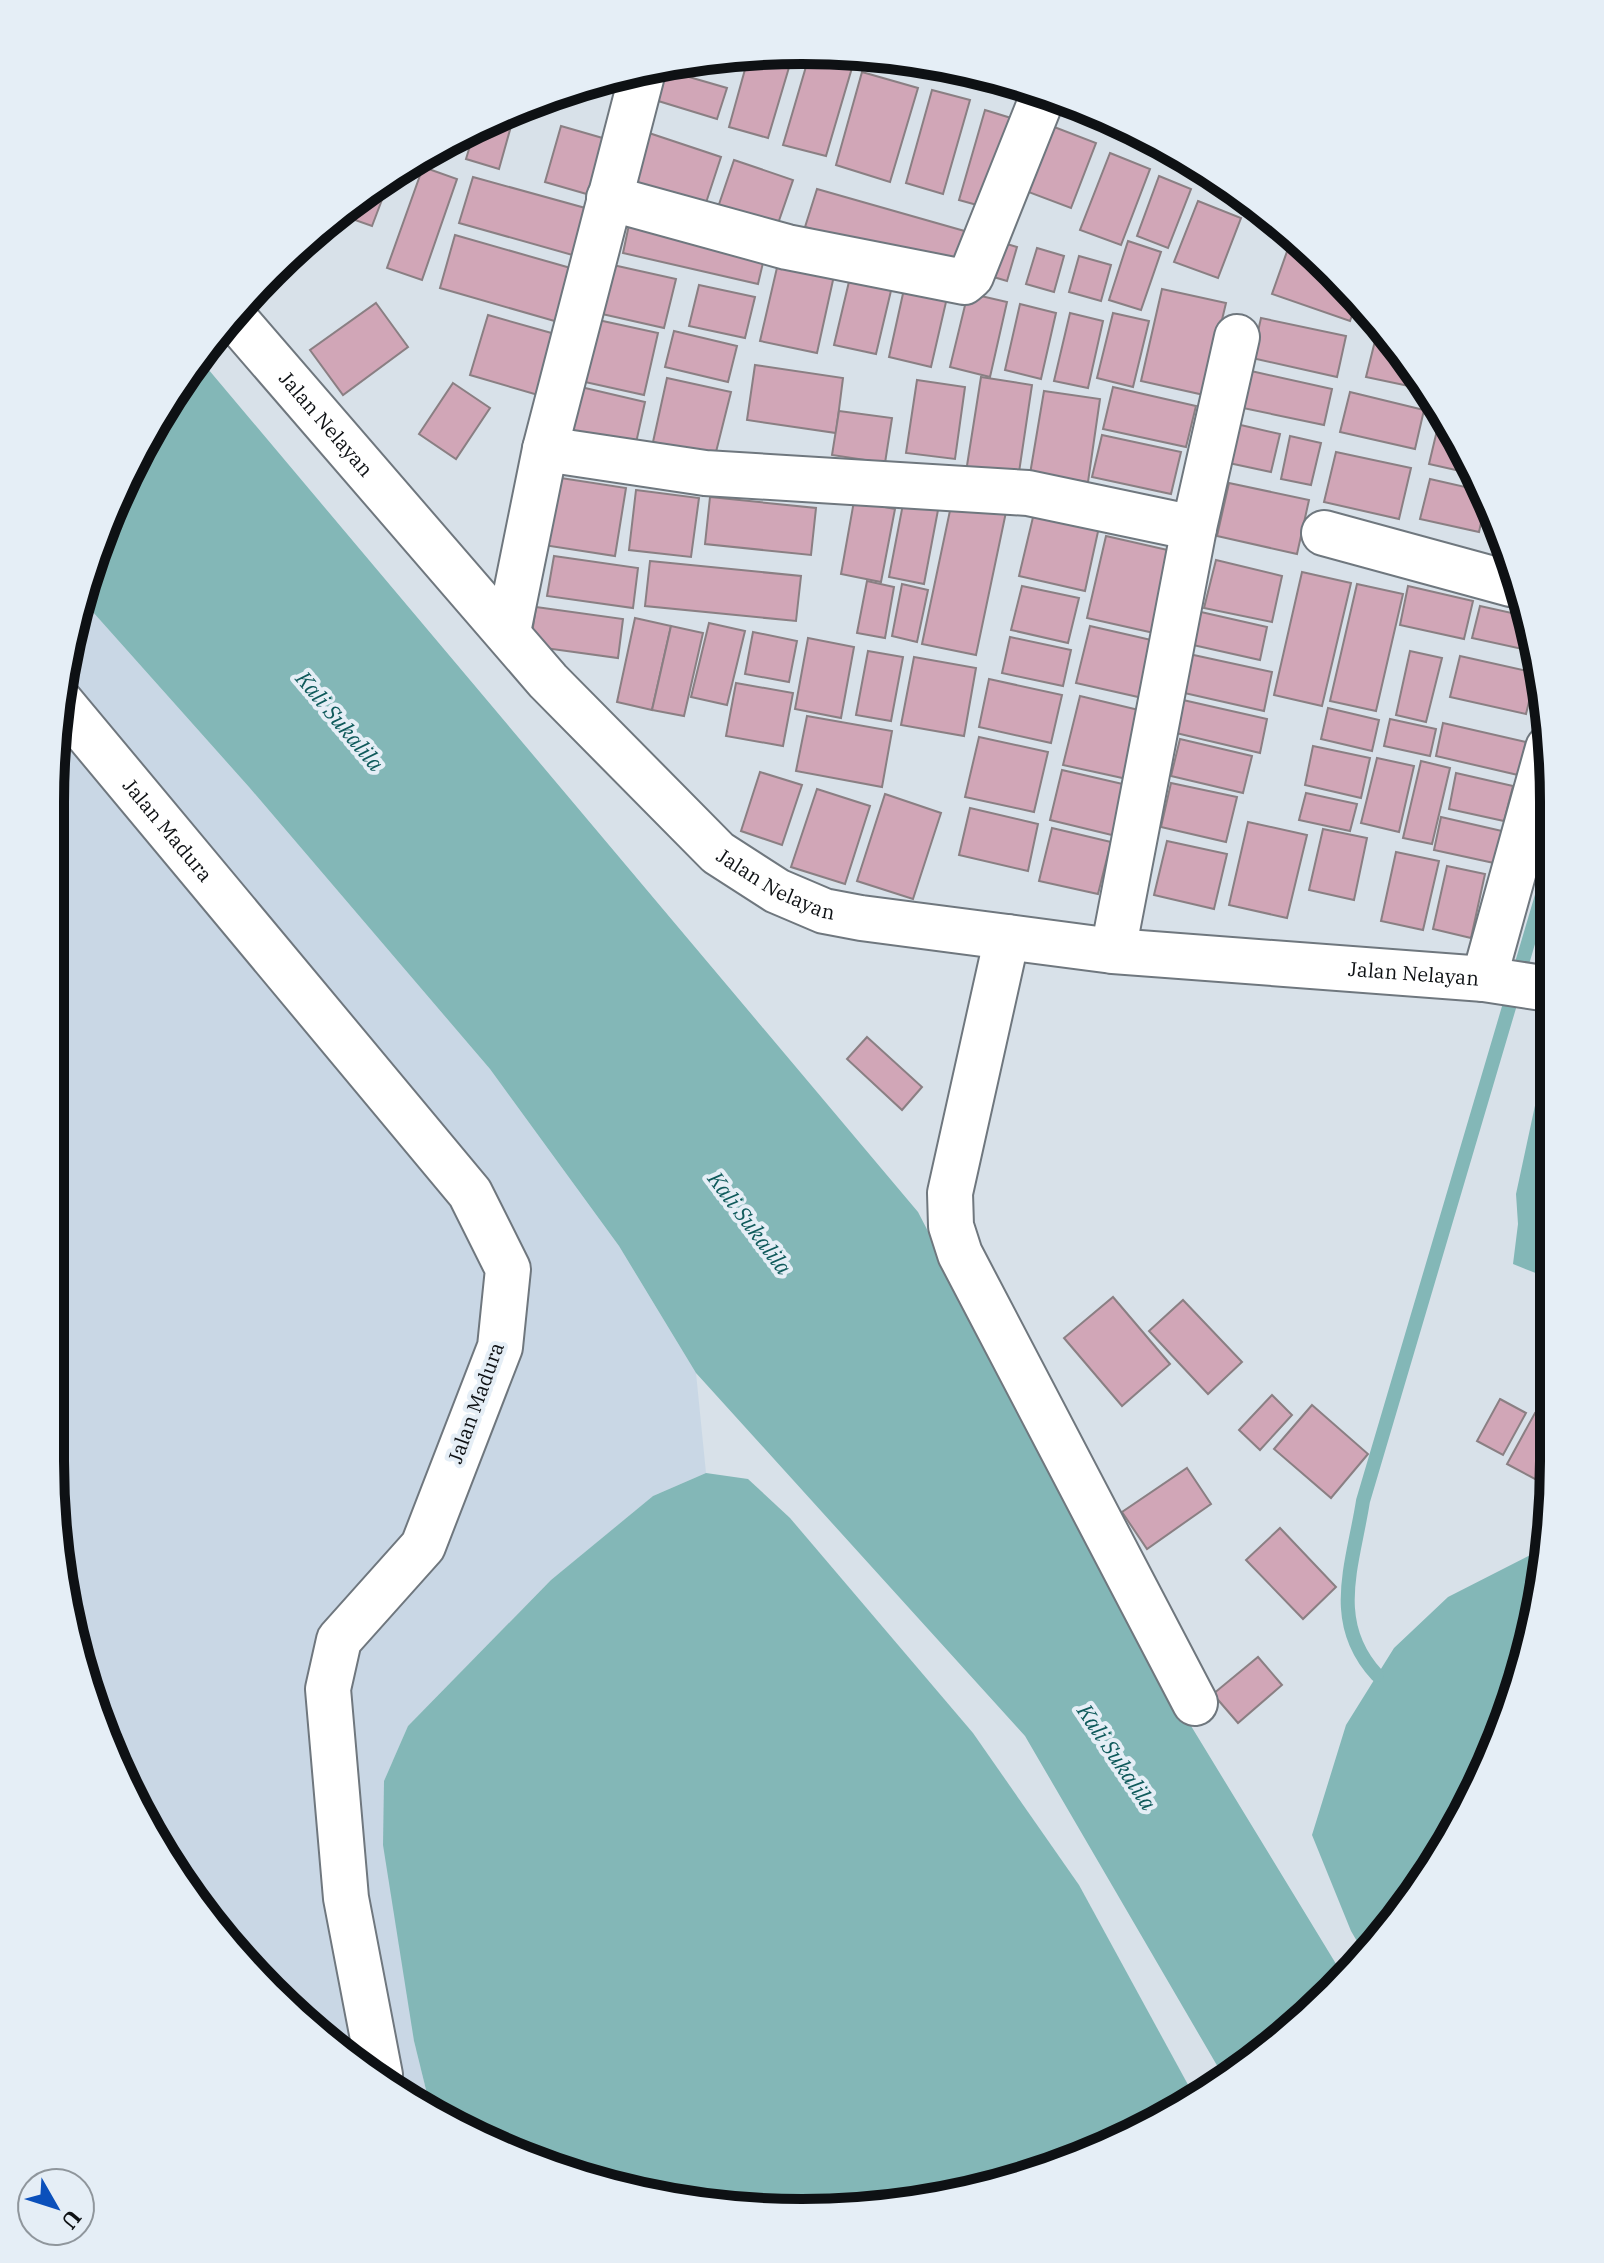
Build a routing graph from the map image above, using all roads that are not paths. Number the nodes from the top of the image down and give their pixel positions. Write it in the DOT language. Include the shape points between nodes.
graph roads {
  1 [pos="640,82"];
  2 [pos="1040,103"];
  3 [pos="609,198"];
  4 [pos="240,324"];
  5 [pos="1237,337"];
  6 [pos="545,449"];
  7 [pos="1194,528"];
  8 [pos="1324,533"];
  9 [pos="1506,583"];
  10 [pos="508,632"];
  11 [pos="69,712"];
  12 [pos="1539,783"];
  13 [pos="1007,937"];
  14 [pos="1113,951"];
  15 [pos="1489,980"];
  16 [pos="1540,988"];
  17 [pos="1195,1703"];
  18 [pos="378,2065"];
  1 -- 3 [label="street"];
  2 -- 3 [label="street" via="971,276 964,282 787,247"];
  3 -- 6 [label="street"];
  4 -- 10 [label="street, Jalan Nelayan"];
  5 -- 7 [label="street"];
  6 -- 7 [label="street" via="705,473 1028,493"];
  6 -- 10 [label="street"];
  7 -- 14 [label="street"];
  8 -- 9 [label="street"];
  10 -- 13 [label="street, Jalan Nelayan" via="548,681 718,853 748,875 824,911"];
  11 -- 18 [label="street, Jalan Madura" via="470,1193 508,1269 500,1347 423,1546 339,1640 328,1689 346,1898"];
  12 -- 15 [label="street"];
  13 -- 14 [label="street, Jalan Nelayan"];
  13 -- 17 [label="street" via="950,1193 955,1241"];
  14 -- 15 [label="street, Jalan Nelayan"];
  15 -- 16 [label="street, Jalan Nelayan"];
}
